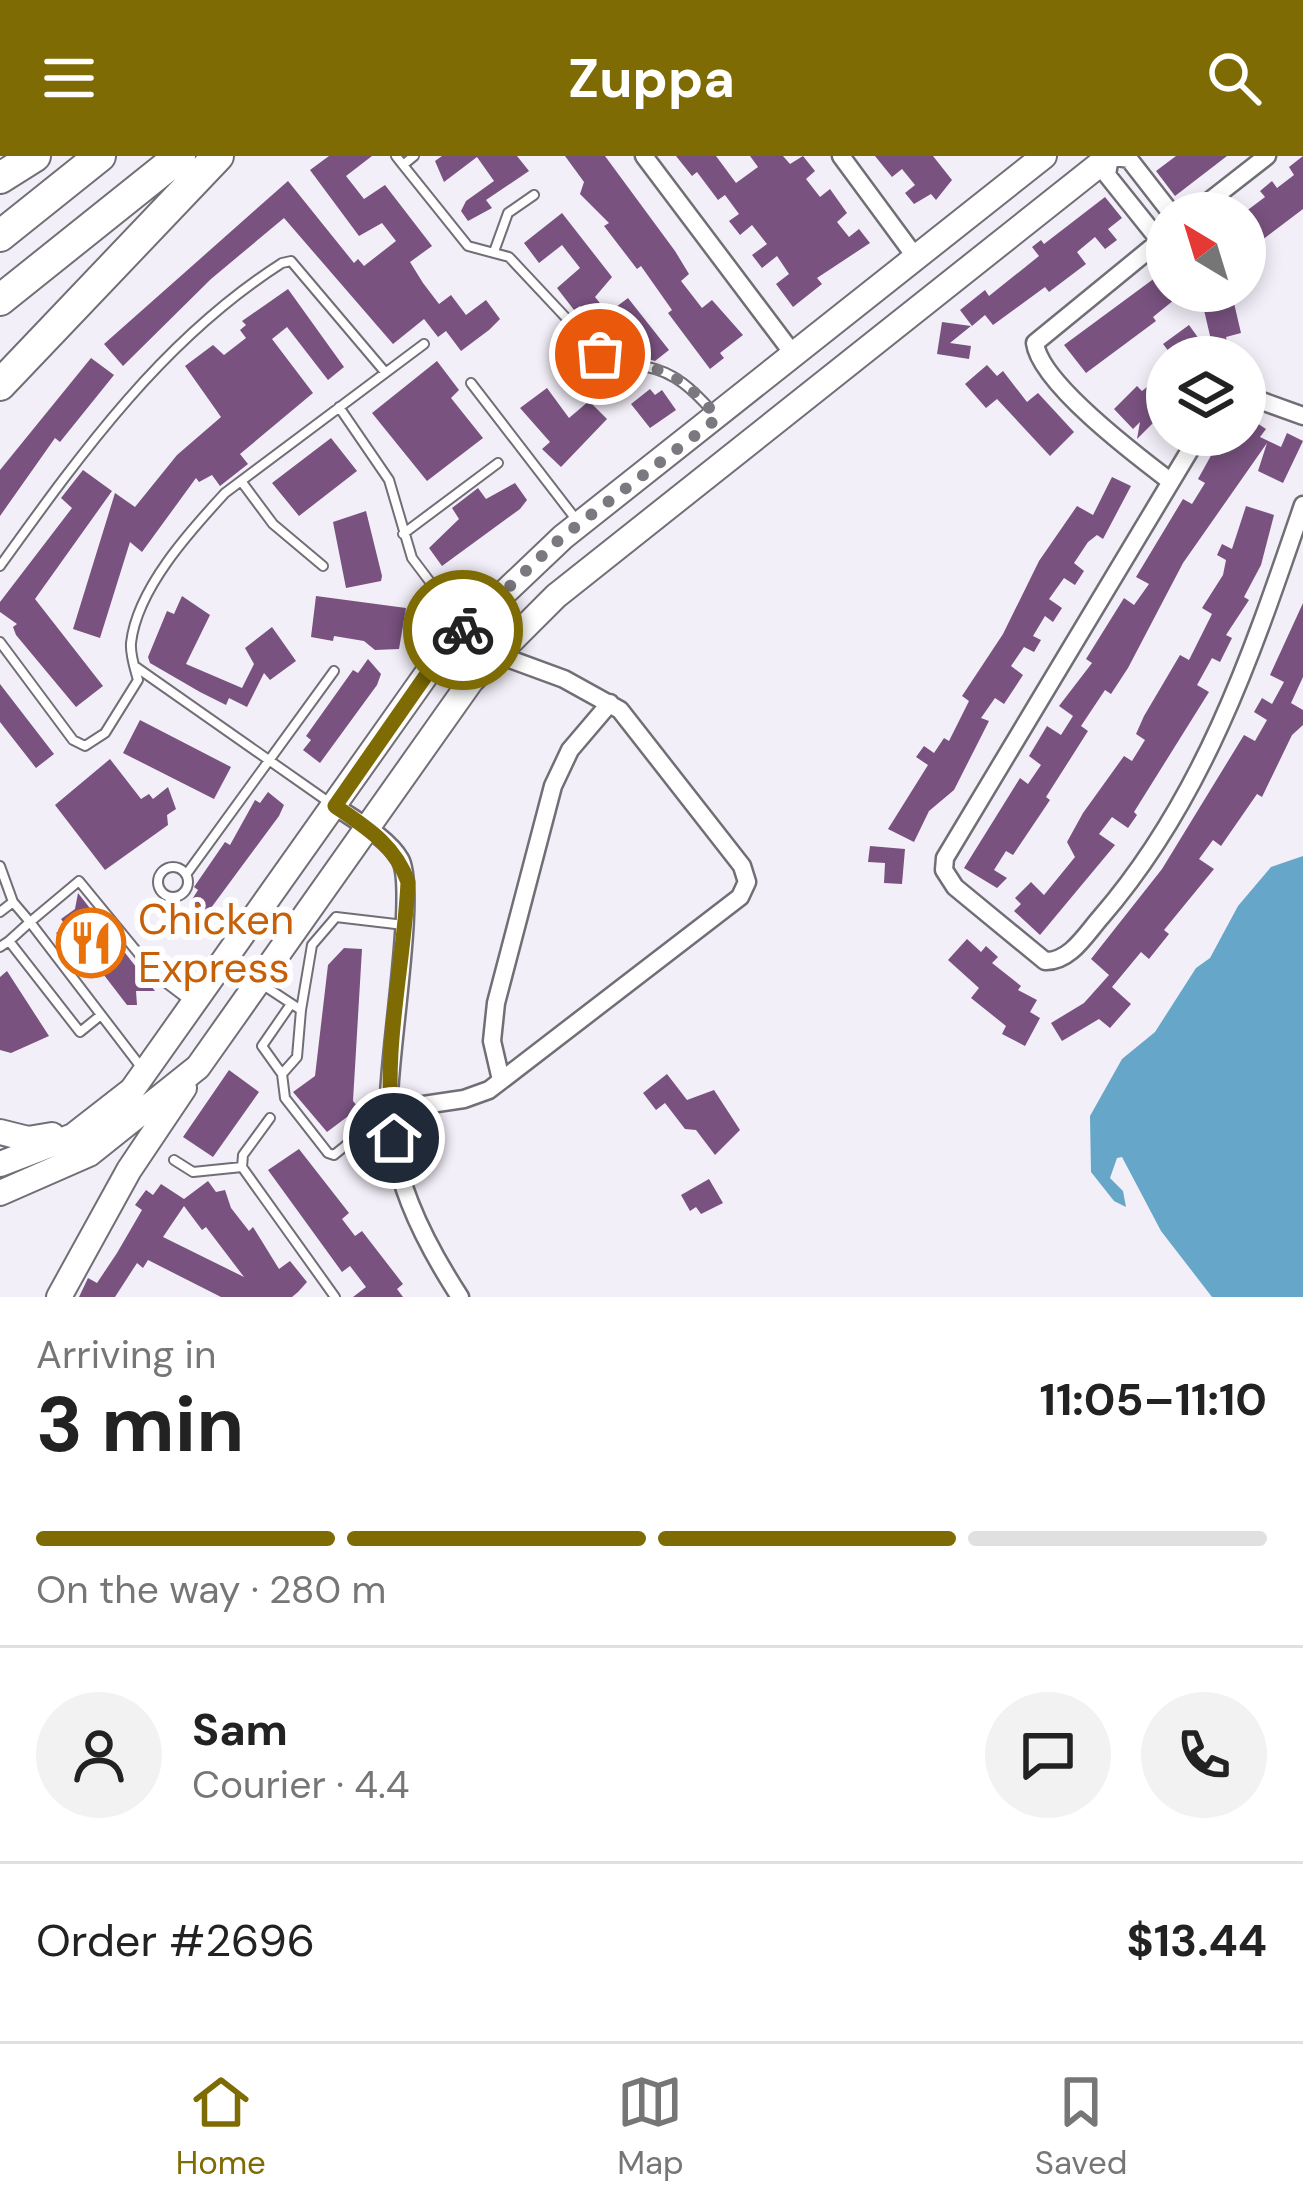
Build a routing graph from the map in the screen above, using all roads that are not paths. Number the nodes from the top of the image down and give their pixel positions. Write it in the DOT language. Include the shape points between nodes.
graph roads {
  1 [pos="35,156"];
  2 [pos="100,156"];
  3 [pos="180,156"];
  4 [pos="218,156"];
  5 [pos="396,156"];
  6 [pos="414,156"];
  7 [pos="644,156"];
  8 [pos="841,156"];
  9 [pos="1044,156"];
  10 [pos="1110,156"];
  11 [pos="1267,156"];
  12 [pos="403,165"];
  13 [pos="0,178"];
  14 [pos="1145,180"];
  15 [pos="1154,192"];
  16 [pos="1221,192"];
  17 [pos="534,195"];
  18 [pos="1124,196"];
  19 [pos="1146,220"];
  20 [pos="0,236"];
  21 [pos="495,249"];
  22 [pos="1146,251"];
  23 [pos="914,255"];
  24 [pos="0,300"];
  25 [pos="424,344"];
  26 [pos="794,355"];
  27 [pos="386,372"];
  28 [pos="471,382"];
  29 [pos="818,383"];
  30 [pos="0,385"];
  31 [pos="1266,403"];
  32 [pos="339,407"];
  33 [pos="1303,416"];
  34 [pos="718,418"];
  35 [pos="1186,456"];
  36 [pos="498,463"];
  37 [pos="241,481"];
  38 [pos="1170,481"];
  39 [pos="1303,506"];
  40 [pos="580,524"];
  41 [pos="403,534"];
  42 [pos="0,566"];
  43 [pos="323,566"];
  44 [pos="465,628"];
  45 [pos="0,641"];
  46 [pos="496,654"];
  47 [pos="134,666"];
  48 [pos="334,671"];
  49 [pos="610,703"];
  50 [pos="267,759"];
  51 [pos="335,806"];
  52 [pos="369,830"];
  53 [pos="0,866"];
  54 [pos="188,872"];
  55 [pos="14,902"];
  56 [pos="0,912"];
  57 [pos="30,922"];
  58 [pos="404,925"];
  59 [pos="4,944"];
  60 [pos="257,981"];
  61 [pos="291,1004"];
  62 [pos="196,1005"];
  63 [pos="301,1010"];
  64 [pos="101,1015"];
  65 [pos="199,1067"];
  66 [pos="146,1073"];
  67 [pos="282,1074"];
  68 [pos="501,1080"];
  69 [pos="390,1110"];
  70 [pos="270,1118"];
  71 [pos="84,1128"];
  72 [pos="0,1132"];
  73 [pos="174,1160"];
  74 [pos="0,1164"];
  75 [pos="242,1167"];
  76 [pos="0,1193"];
  77 [pos="333,1296"];
  78 [pos="59,1297"];
  79 [pos="460,1297"];
  1 -- 13 [label="highway"];
  2 -- 20 [label="highway"];
  3 -- 24 [label="highway"];
  4 -- 30 [label="highway"];
  5 -- 12 [label="lane"];
  6 -- 12 [label="lane"];
  7 -- 26 [label="street"];
  8 -- 23 [label="street"];
  9 -- 23 [label="main road"];
  10 -- 14 [label="street" via="1129,159"];
  10 -- 18 [label="street" via="1107,176"];
  10 -- 29 [label="main road"];
  11 -- 16 [label="street"];
  12 -- 21 [label="lane" via="468,246"];
  14 -- 15 [label="street"];
  14 -- 18 [label="lane"];
  17 -- 21 [label="lane" via="508,213"];
  18 -- 19 [label="street"];
  21 -- 34 [label="lane" via="600,354 668,374"];
  22 -- 38 [label="street" via="1038,335 1036,354 1119,441"];
  23 -- 26 [label="main road"];
  25 -- 27 [label="lane"];
  26 -- 29 [label="main road"];
  26 -- 34 [label="main road"];
  27 -- 32 [label="lane"];
  27 -- 42 [label="lane" via="291,261 243,290 149,372"];
  28 -- 40 [label="lane"];
  29 -- 46 [label="main road"];
  31 -- 33 [label="street"];
  32 -- 37 [label="lane"];
  32 -- 41 [label="lane" via="389,480"];
  34 -- 40 [label="main road"];
  35 -- 38 [label="street"];
  36 -- 41 [label="lane"];
  37 -- 43 [label="lane" via="273,524"];
  37 -- 47 [label="lane" via="186,539 139,615"];
  38 -- 39 [label="street" via="945,858 955,887 1050,962 1070,952 1130,883 1176,814 1248,666"];
  40 -- 44 [label="main road"];
  41 -- 44 [label="lane"];
  44 -- 46 [label="main road"];
  44 -- 51 [label="main road"];
  45 -- 47 [label="lane" via="80,746 105,733 123,710 138,680"];
  46 -- 49 [label="street"];
  46 -- 52 [label="main road"];
  47 -- 50 [label="lane"];
  48 -- 50 [label="lane"];
  49 -- 68 [label="street" via="570,750 553,786 496,1003 492,1041"];
  49 -- 68 [label="street" via="747,882 740,897"];
  50 -- 51 [label="lane"];
  50 -- 54 [label="lane"];
  51 -- 52 [label="street"];
  51 -- 62 [label="main road"];
  52 -- 58 [label="street" via="400,859 408,882"];
  52 -- 60 [label="main road"];
  53 -- 55 [label="lane"];
  54 -- 54 [label="lane" via="162,869 163,897 184,891"];
  55 -- 56 [label="lane"];
  55 -- 57 [label="lane"];
  57 -- 59 [label="lane"];
  57 -- 62 [label="lane" via="79,881 157,976"];
  57 -- 64 [label="lane"];
  58 -- 63 [label="lane" via="336,917 312,945"];
  58 -- 69 [label="street"];
  59 -- 64 [label="lane" via="80,1032"];
  60 -- 61 [label="lane"];
  60 -- 65 [label="main road"];
  61 -- 63 [label="lane"];
  61 -- 67 [label="lane" via="262,1042"];
  62 -- 66 [label="main road"];
  63 -- 67 [label="lane" via="297,1057"];
  64 -- 66 [label="lane"];
  65 -- 76 [label="main road" via="89,1154"];
  65 -- 78 [label="main road" via="129,1170"];
  66 -- 71 [label="main road"];
  67 -- 69 [label="lane" via="285,1099 331,1155"];
  68 -- 69 [label="street" via="464,1100"];
  69 -- 79 [label="street" via="408,1201"];
  70 -- 75 [label="lane"];
  71 -- 72 [label="main road" via="28,1139"];
  71 -- 74 [label="main road"];
  73 -- 75 [label="lane" via="193,1172"];
  75 -- 77 [label="lane"];
}
